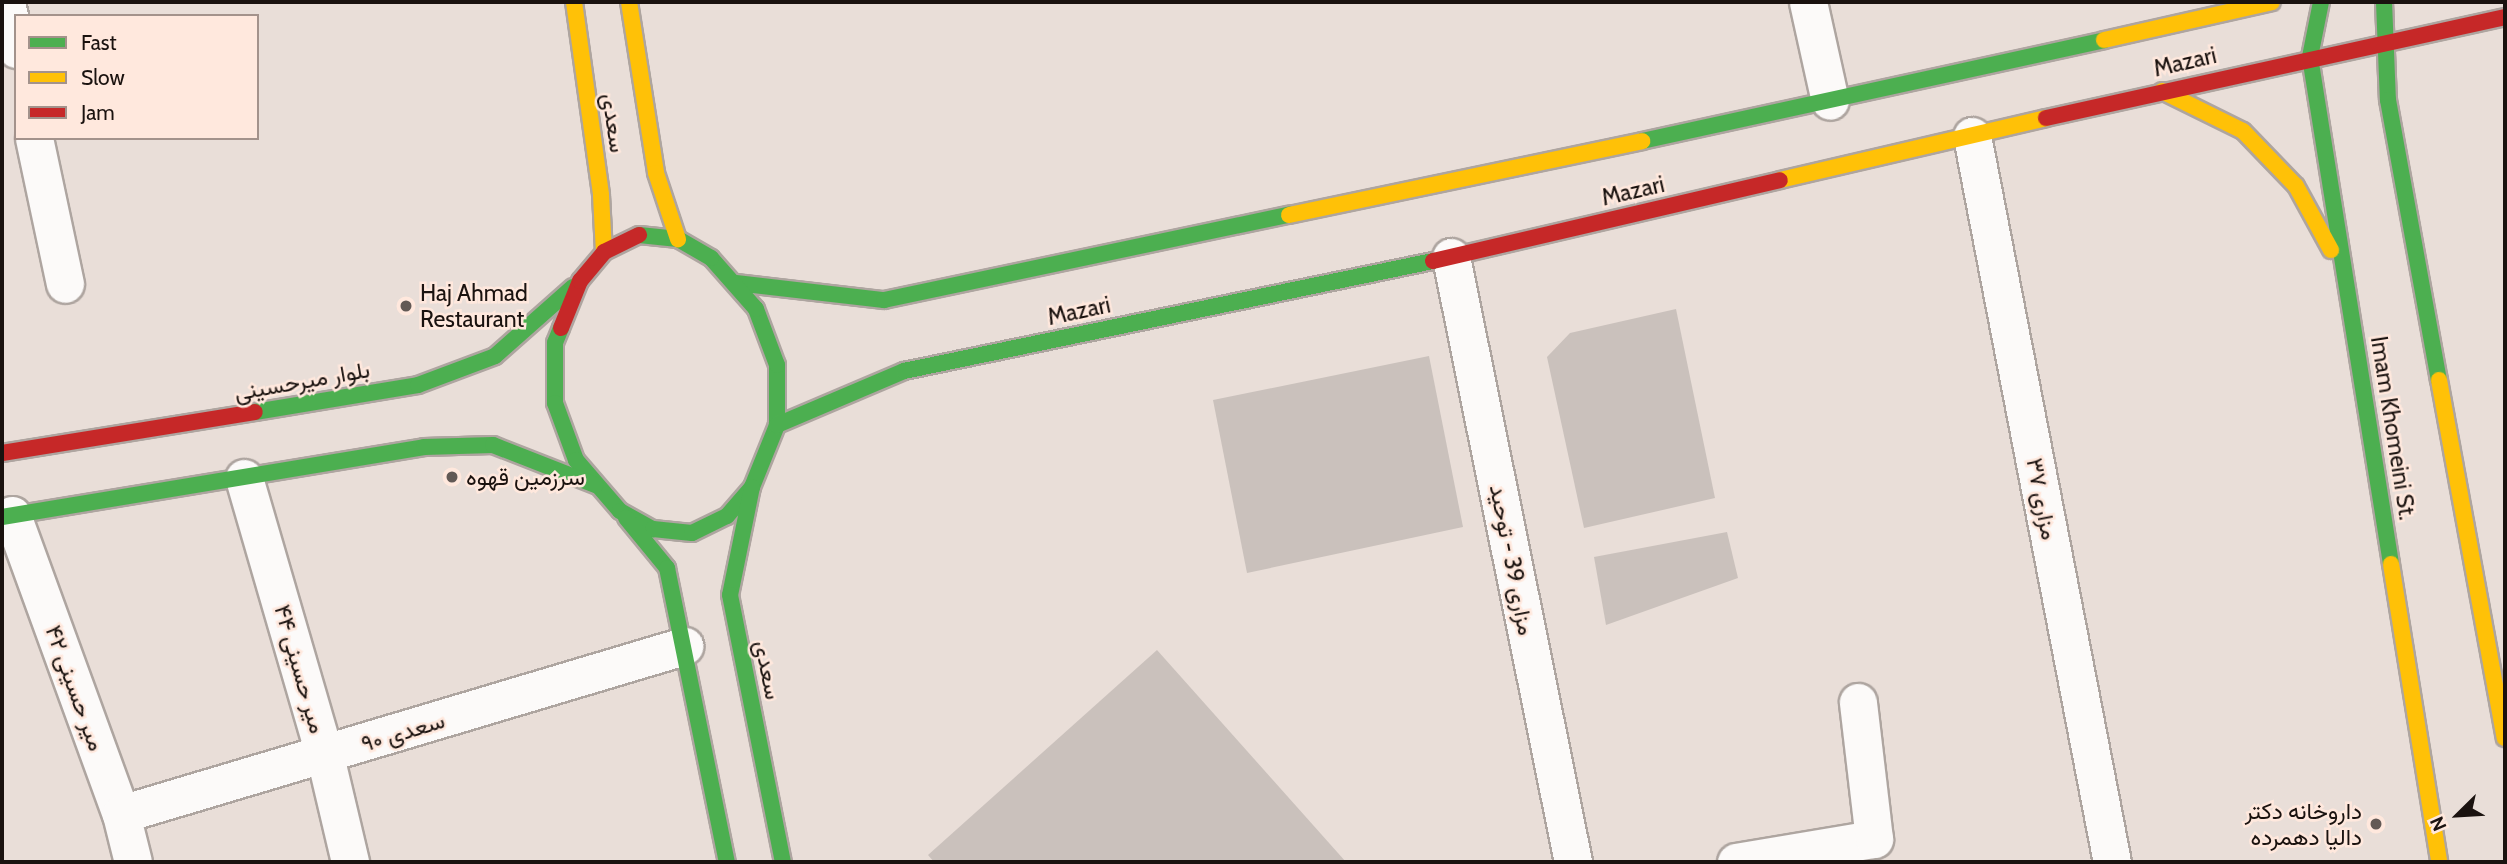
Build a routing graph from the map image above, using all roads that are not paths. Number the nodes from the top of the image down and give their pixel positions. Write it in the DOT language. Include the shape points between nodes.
graph roads {
  1 [pos="6,2"];
  2 [pos="574,2"];
  3 [pos="629,2"];
  4 [pos="1808,2"];
  5 [pos="2272,2"];
  6 [pos="2321,2"];
  7 [pos="2384,2"];
  8 [pos="2505,17"];
  9 [pos="14,40"];
  10 [pos="2385,42"];
  11 [pos="2310,57"];
  12 [pos="2162,91"];
  13 [pos="1829,101"];
  14 [pos="1972,135"];
  15 [pos="34,140"];
  16 [pos="678,239"];
  17 [pos="604,252"];
  18 [pos="1451,257"];
  19 [pos="2345,275"];
  20 [pos="580,281"];
  21 [pos="65,284"];
  22 [pos="736,284"];
  23 [pos="777,425"];
  24 [pos="2,453"];
  25 [pos="244,478"];
  26 [pos="596,485"];
  27 [pos="752,487"];
  28 [pos="620,510"];
  29 [pos="7,516"];
  30 [pos="684,646"];
  31 [pos="1858,702"];
  32 [pos="2505,738"];
  33 [pos="325,756"];
  34 [pos="121,814"];
  35 [pos="133,862"];
  36 [pos="350,862"];
  37 [pos="727,862"];
  38 [pos="783,862"];
  39 [pos="1573,862"];
  40 [pos="1736,862"];
  41 [pos="2112,862"];
  42 [pos="2439,862"];
  1 -- 9 [label="street"];
  2 -- 17 [label="main road, سعدی" via="601,195"];
  3 -- 16 [label="main road, سعدی" via="656,173"];
  4 -- 13 [label="street"];
  5 -- 13 [label="main road, Mazari"];
  6 -- 11 [label="main road, Imam Khomeini St."];
  7 -- 10 [label="main road"];
  8 -- 10 [label="main road, Mazari"];
  10 -- 11 [label="main road, Mazari"];
  10 -- 32 [label="main road" via="2388,100"];
  11 -- 12 [label="main road, Mazari"];
  11 -- 19 [label="main road, Imam Khomeini St."];
  12 -- 14 [label="main road, Mazari"];
  12 -- 19 [label="main road" via="2244,131 2296,186"];
  13 -- 22 [label="main road, Mazari" via="884,300"];
  14 -- 18 [label="main road, Mazari"];
  14 -- 41 [label="street, مزاری ۳۷"];
  15 -- 21 [label="street"];
  16 -- 17 [label="main road" via="639,235"];
  16 -- 22 [label="main road" via="712,258"];
  17 -- 20 [label="main road"];
  18 -- 23 [label="main road, Mazari" via="904,371"];
  18 -- 39 [label="street, مزاری 39 - توحید"];
  19 -- 42 [label="main road, Imam Khomeini St."];
  20 -- 24 [label="main road, بلوار میرحسینی" via="495,356 418,385"];
  20 -- 26 [label="main road" via="555,343 555,403 576,460"];
  22 -- 23 [label="main road" via="756,309 776,365"];
  23 -- 27 [label="main road"];
  25 -- 26 [label="main road" via="424,447 493,445"];
  25 -- 29 [label="main road"];
  25 -- 33 [label="street, میر حسینی ۴۴"];
  26 -- 28 [label="main road"];
  27 -- 28 [label="main road" via="727,516 692,533 653,529"];
  27 -- 38 [label="main road, سعدی" via="730,595"];
  28 -- 30 [label="main road" via="667,568"];
  29 -- 34 [label="street, میر حسینی ۴۲"];
  30 -- 33 [label="street, سعدی ۹۰"];
  30 -- 37 [label="main road"];
  31 -- 40 [label="street" via="1874,839"];
  33 -- 34 [label="street, سعدی ۹۰"];
  33 -- 36 [label="street, میر حسینی ۴۴"];
  34 -- 35 [label="street, میر حسینی ۴۲"];
}
